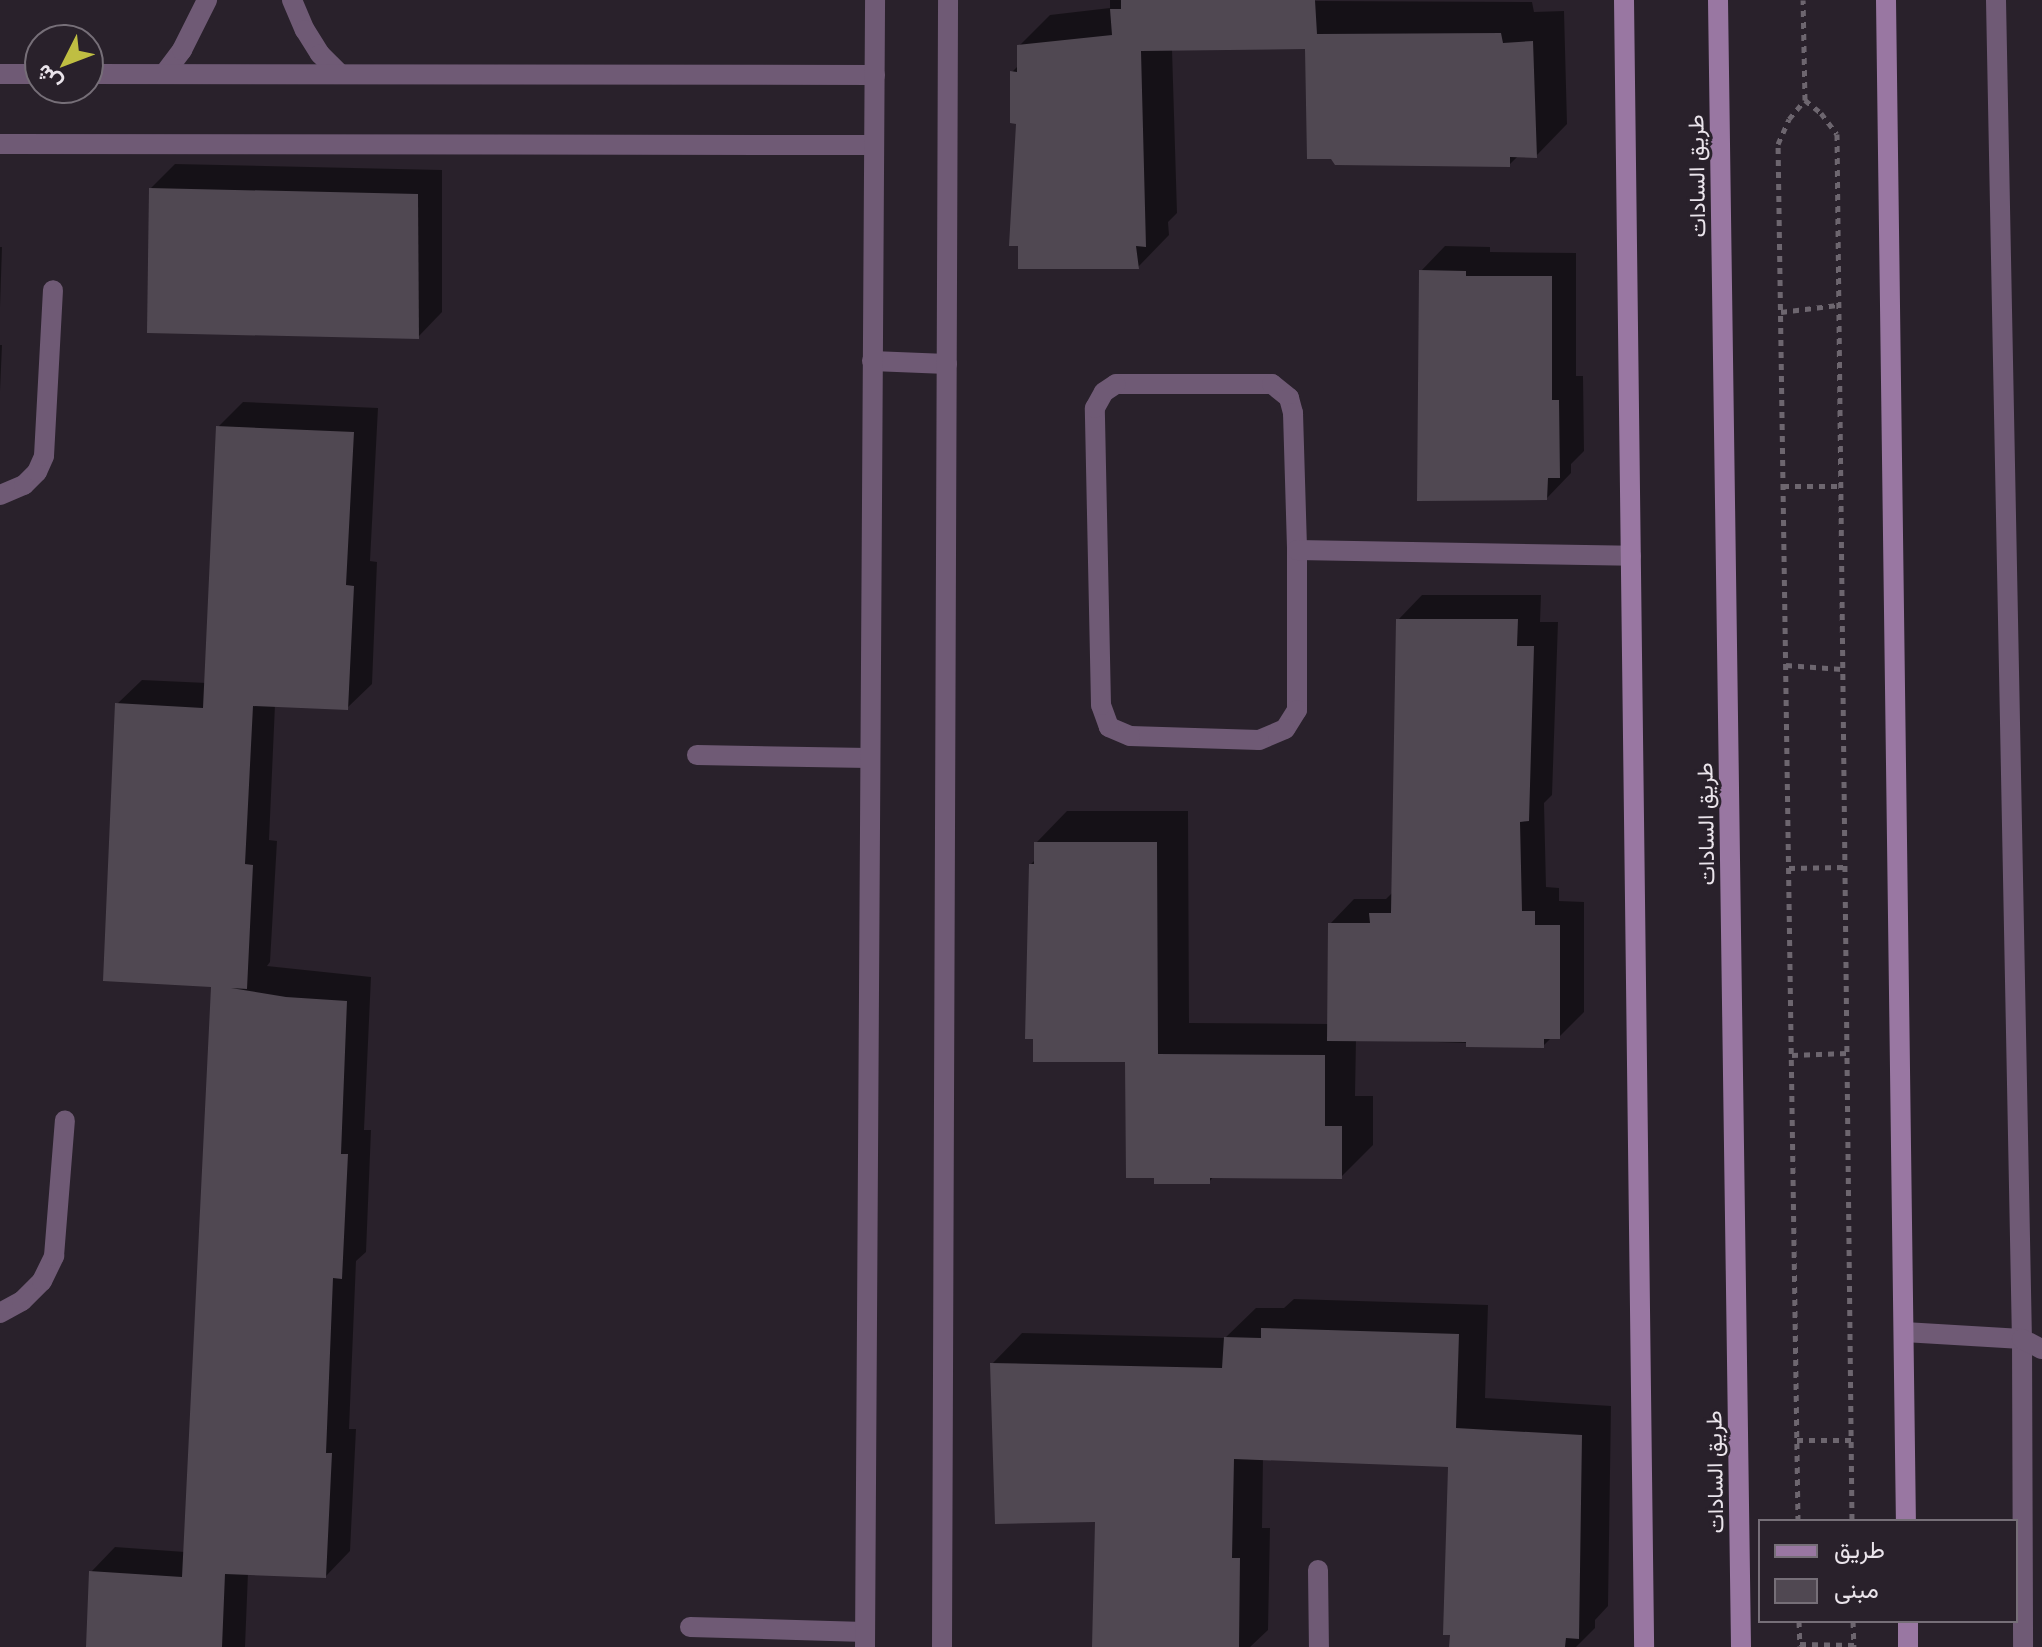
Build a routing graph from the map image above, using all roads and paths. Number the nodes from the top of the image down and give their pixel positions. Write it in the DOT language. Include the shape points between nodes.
graph roads {
  1 [pos="207,0"];
  2 [pos="292,0"];
  3 [pos="875,0"];
  4 [pos="948,0"];
  5 [pos="1624,0"];
  6 [pos="1718,0"];
  7 [pos="1803,0"];
  8 [pos="1886,0"];
  9 [pos="1996,0"];
  10 [pos="0,74"];
  11 [pos="24,74"];
  12 [pos="104,74"];
  13 [pos="164,74"];
  14 [pos="340,74"];
  15 [pos="875,75"];
  16 [pos="1805,100"];
  17 [pos="0,144"];
  18 [pos="874,145"];
  19 [pos="53,290"];
  20 [pos="1838,305"];
  21 [pos="1781,312"];
  22 [pos="872,361"];
  23 [pos="947,364"];
  24 [pos="1783,486"];
  25 [pos="1839,486"];
  26 [pos="0,495"];
  27 [pos="1297,550"];
  28 [pos="1631,556"];
  29 [pos="1786,665"];
  30 [pos="1842,669"];
  31 [pos="697,755"];
  32 [pos="869,758"];
  33 [pos="1844,867"];
  34 [pos="1789,868"];
  35 [pos="1847,1053"];
  36 [pos="1792,1055"];
  37 [pos="65,1120"];
  38 [pos="0,1313"];
  39 [pos="1904,1332"];
  40 [pos="2022,1339"];
  41 [pos="2042,1349"];
  42 [pos="1797,1440"];
  43 [pos="1851,1440"];
  44 [pos="1798,1519"];
  45 [pos="1852,1519"];
  46 [pos="1906,1519"];
  47 [pos="1318,1570"];
  48 [pos="1799,1623"];
  49 [pos="1853,1623"];
  50 [pos="1908,1623"];
  51 [pos="690,1627"];
  52 [pos="865,1640"];
  53 [pos="1800,1646"];
  54 [pos="1854,1646"];
  55 [pos="942,1647"];
  56 [pos="1319,1647"];
  57 [pos="1644,1647"];
  58 [pos="1741,1647"];
  59 [pos="1908,1647"];
  60 [pos="2023,1647"];
  1 -- 13 [label="street"];
  2 -- 14 [label="street" via="320,54"];
  3 -- 15 [label="street"];
  4 -- 23 [label="street"];
  5 -- 28 [label="main road"];
  6 -- 58 [label="main road, طريق السادات"];
  7 -- 16 [label="path"];
  8 -- 39 [label="main road"];
  9 -- 40 [label="street"];
  10 -- 11 [label="street"];
  12 -- 13 [label="street"];
  13 -- 14 [label="street"];
  14 -- 15 [label="street"];
  15 -- 18 [label="street"];
  16 -- 20 [label="path" via="1837,134"];
  16 -- 21 [label="path" via="1778,144"];
  17 -- 18 [label="street"];
  18 -- 22 [label="street"];
  19 -- 26 [label="street" via="44,456 24,485"];
  20 -- 21 [label="path"];
  20 -- 25 [label="path"];
  21 -- 24 [label="path"];
  22 -- 23 [label="street"];
  22 -- 32 [label="street"];
  23 -- 55 [label="street"];
  24 -- 25 [label="path"];
  24 -- 29 [label="path"];
  25 -- 30 [label="path"];
  27 -- 27 [label="street" via="1297,710 1285,729 1259,740 1130,736 1109,727 1101,705 1095,408 1104,392 1116,384 1272,384 1289,398 1293,413"];
  27 -- 28 [label="street"];
  28 -- 57 [label="main road"];
  29 -- 30 [label="path"];
  29 -- 34 [label="path"];
  30 -- 33 [label="path"];
  31 -- 32 [label="street"];
  32 -- 52 [label="street"];
  33 -- 34 [label="path"];
  33 -- 35 [label="path"];
  34 -- 36 [label="path"];
  35 -- 36 [label="path"];
  35 -- 43 [label="path"];
  36 -- 42 [label="path"];
  37 -- 38 [label="street" via="54,1256 42,1281"];
  39 -- 40 [label="street"];
  39 -- 46 [label="main road"];
  40 -- 41 [label="street"];
  40 -- 60 [label="street"];
  42 -- 43 [label="path"];
  42 -- 44 [label="path"];
  43 -- 45 [label="path"];
  47 -- 56 [label="street"];
  48 -- 53 [label="path"];
  49 -- 54 [label="path"];
  50 -- 59 [label="main road"];
  51 -- 52 [label="street"];
  53 -- 54 [label="path"];
}
